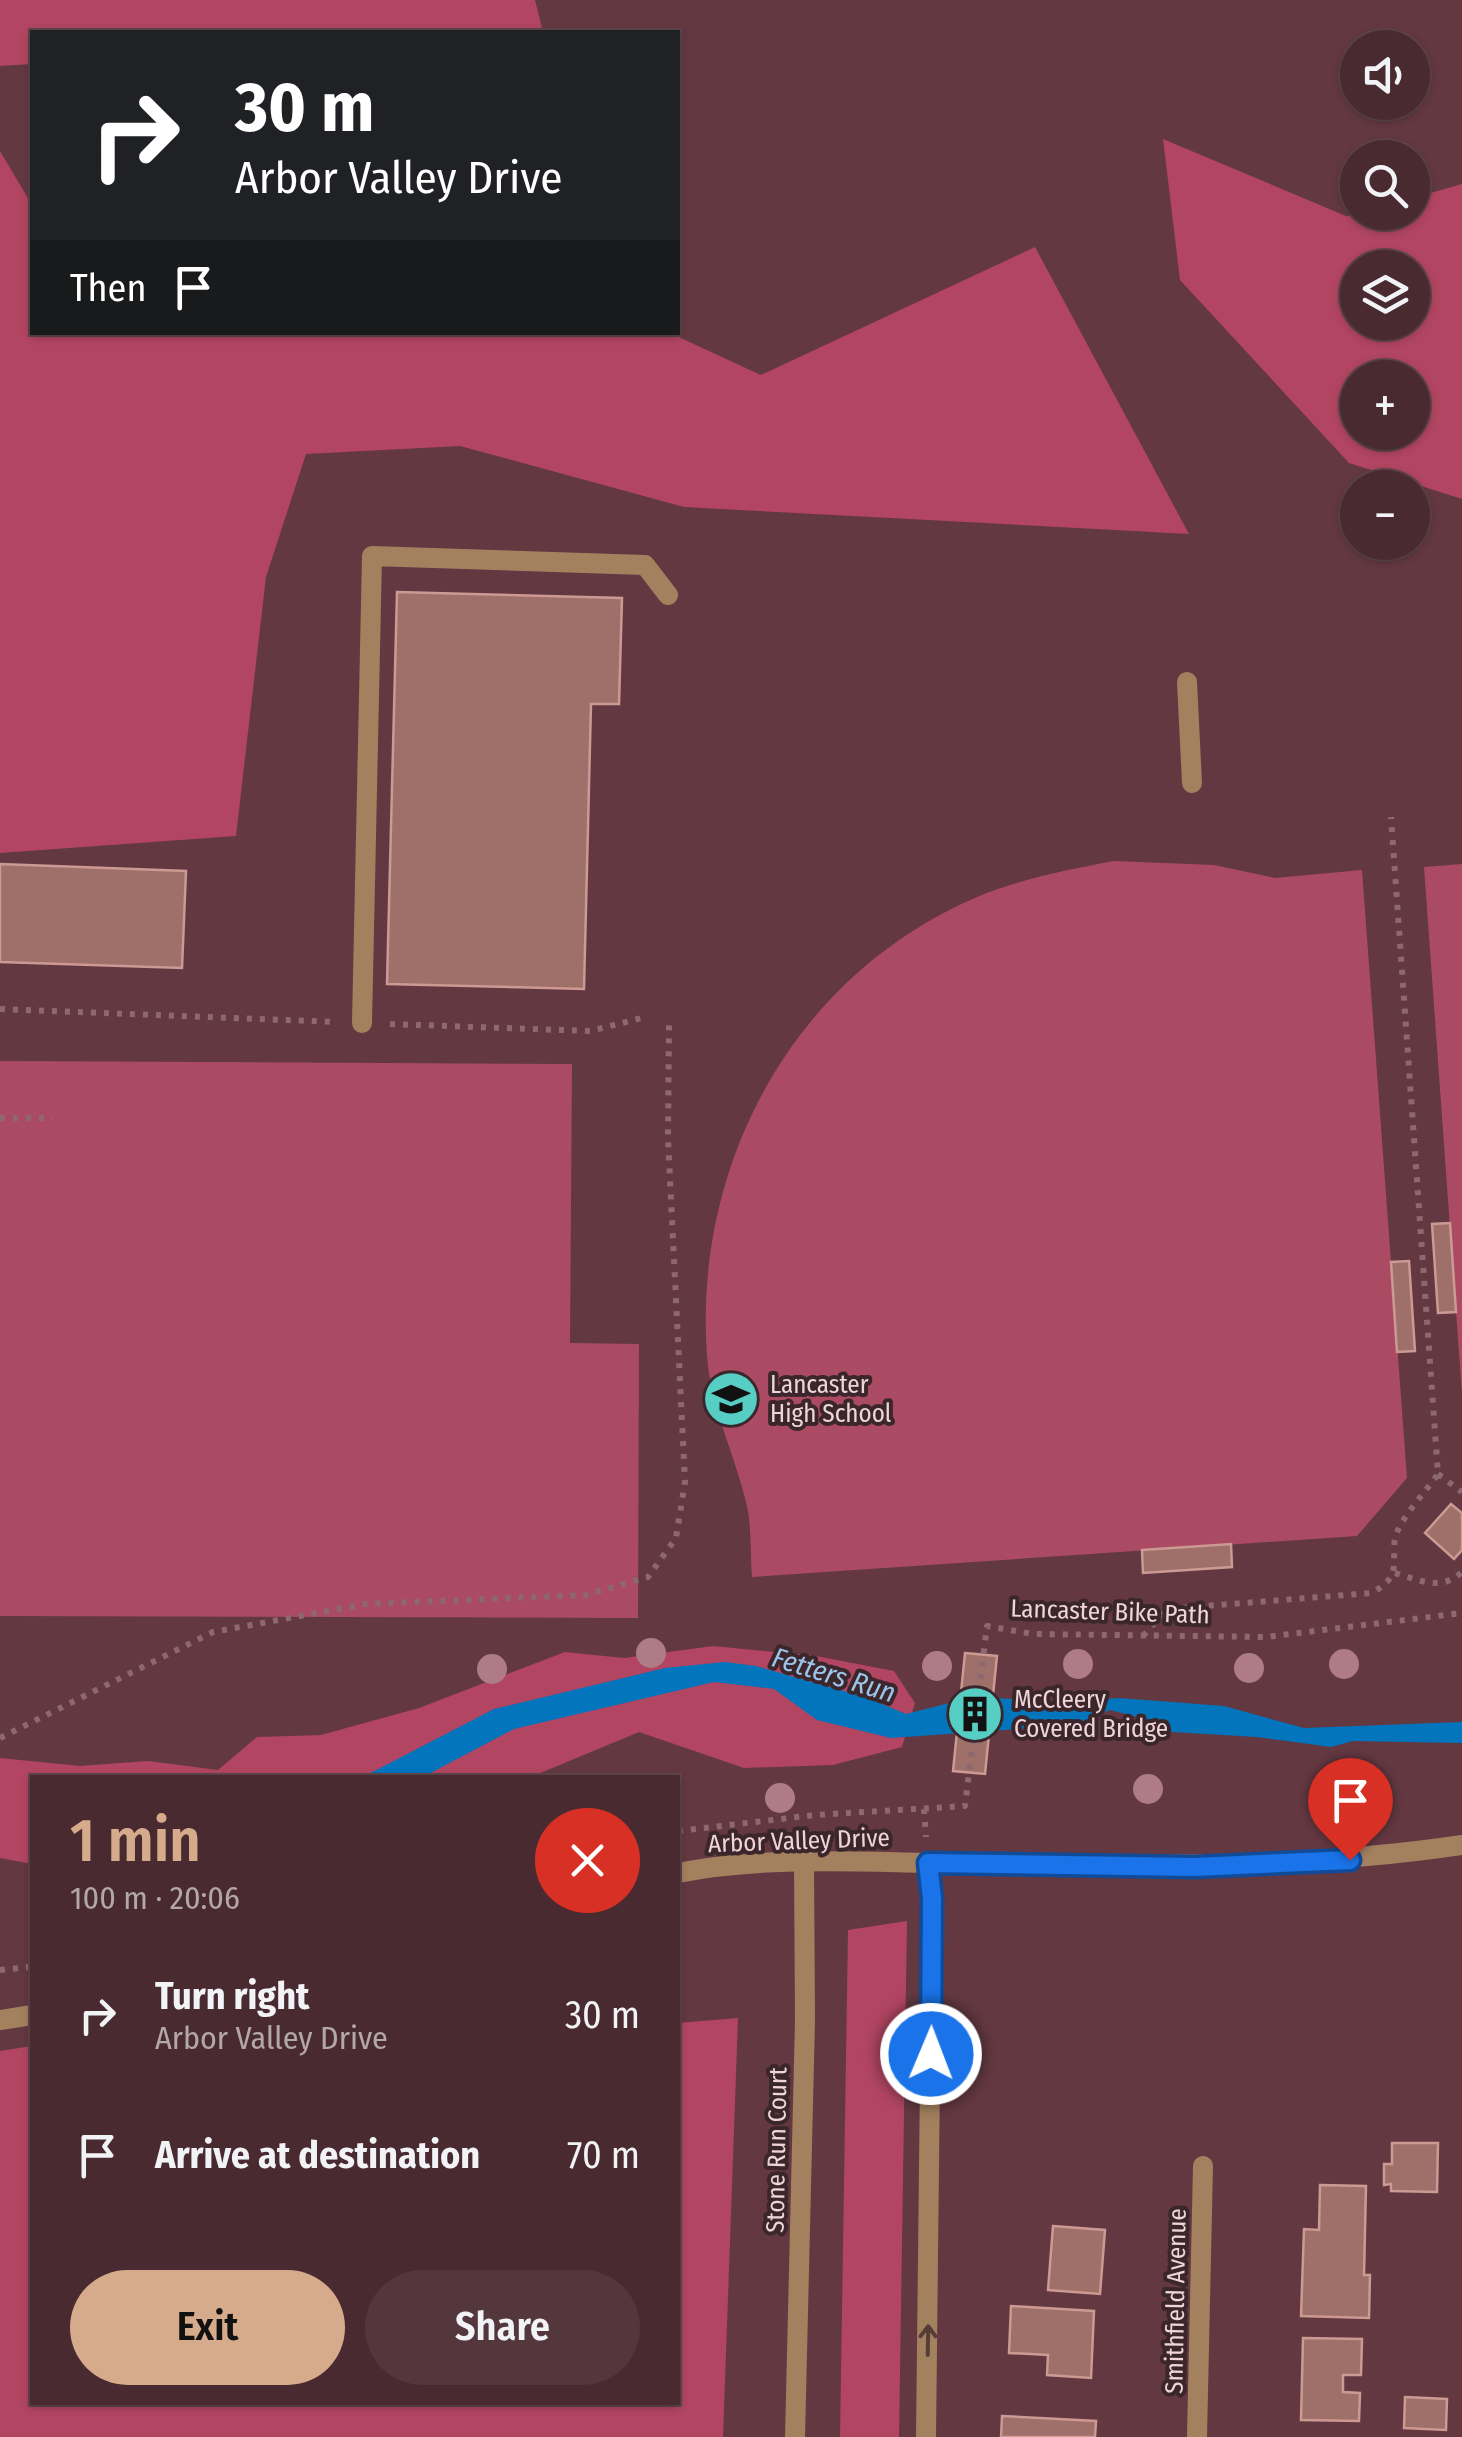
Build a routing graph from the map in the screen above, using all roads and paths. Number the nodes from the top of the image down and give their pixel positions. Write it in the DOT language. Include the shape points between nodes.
graph roads {
  1 [pos="668,595"];
  2 [pos="1187,682"];
  3 [pos="1192,782"];
  4 [pos="1390,817"];
  5 [pos="0,1010"];
  6 [pos="642,1018"];
  7 [pos="362,1023"];
  8 [pos="669,1025"];
  9 [pos="0,1118"];
  10 [pos="53,1118"];
  11 [pos="1438,1474"];
  12 [pos="1462,1492"];
  13 [pos="1462,1572"];
  14 [pos="1395,1573"];
  15 [pos="1462,1612"];
  16 [pos="1143,1636"];
  17 [pos="0,1738"];
  18 [pos="680,1830"];
  19 [pos="1462,1846"];
  20 [pos="928,1863"];
  21 [pos="804,1864"];
  22 [pos="680,1872"];
  23 [pos="30,1967"];
  24 [pos="0,1970"];
  25 [pos="30,2016"];
  26 [pos="0,2020"];
  27 [pos="1204,2166"];
  28 [pos="795,2437"];
  29 [pos="926,2437"];
  30 [pos="1198,2437"];
  1 -- 7 [label="street" via="646,565 372,556"];
  2 -- 3 [label="street"];
  4 -- 11 [label="path"];
  5 -- 7 [label="path"];
  6 -- 7 [label="path" via="590,1031"];
  8 -- 17 [label="path" via="685,1482 676,1538 648,1577 586,1595 366,1604 213,1632"];
  9 -- 10 [label="path"];
  11 -- 12 [label="path"];
  11 -- 14 [label="path" via="1400,1526"];
  13 -- 14 [label="path" via="1446,1584"];
  14 -- 16 [label="path" via="1371,1593 1167,1610"];
  15 -- 16 [label="path, Lancaster Bike Path" via="1266,1636"];
  16 -- 18 [label="path, Lancaster Bike Path" via="1033,1634 987,1626 965,1806"];
  19 -- 20 [label="street, Arbor Valley Drive" via="1296,1864"];
  20 -- 21 [label="street, Arbor Valley Drive"];
  29 -- 20 [label="street, one-way"];
  21 -- 22 [label="street, Arbor Valley Drive"];
  21 -- 28 [label="street, Stone Run Court"];
  23 -- 24 [label="path"];
  25 -- 26 [label="street"];
  27 -- 30 [label="street, Smithfield Avenue"];
}
